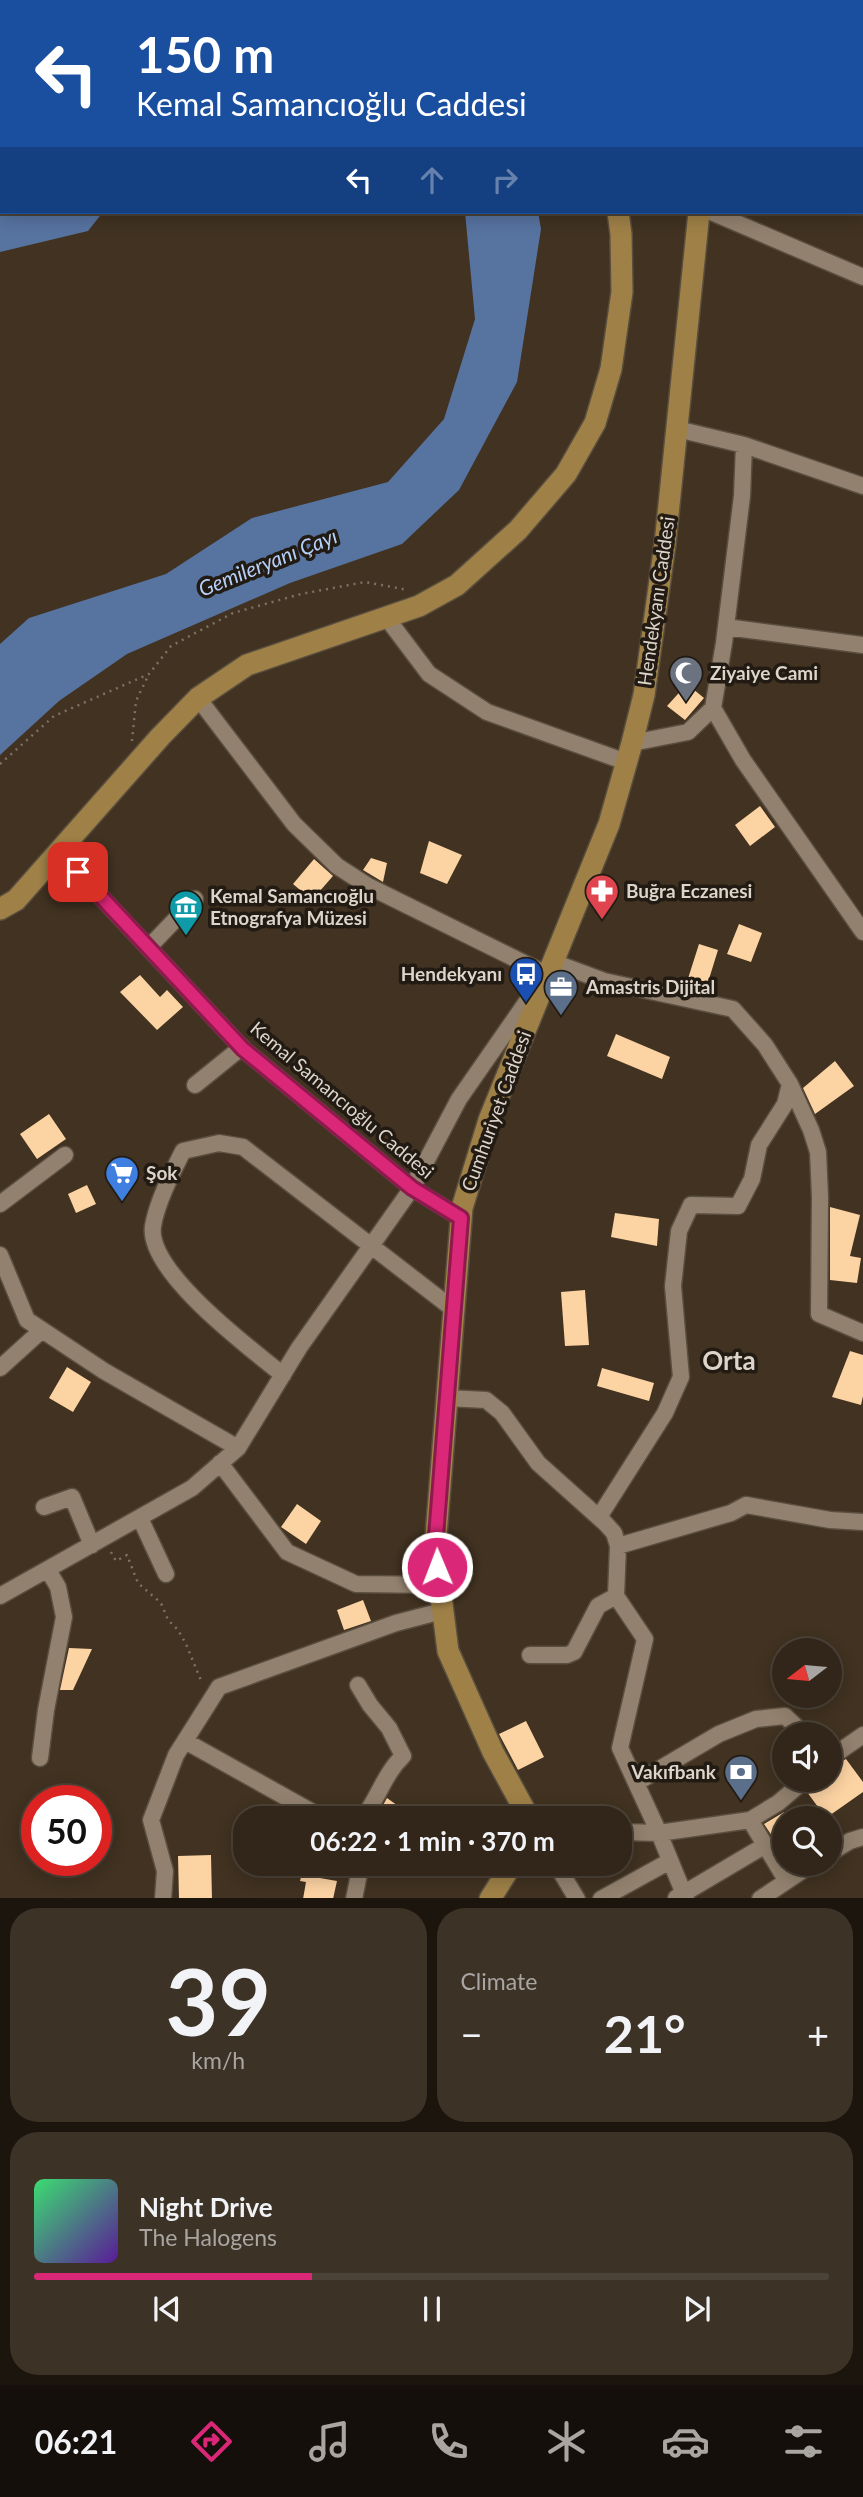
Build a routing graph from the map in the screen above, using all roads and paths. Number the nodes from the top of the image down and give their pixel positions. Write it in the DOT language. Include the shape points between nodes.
graph roads {
  1 [pos="618,214"];
  2 [pos="698,214"];
  3 [pos="716,214"];
  4 [pos="863,277"];
  5 [pos="677,429"];
  6 [pos="744,445"];
  7 [pos="863,486"];
  8 [pos="431,599"];
  9 [pos="386,617"];
  10 [pos="726,627"];
  11 [pos="863,645"];
  12 [pos="149,674"];
  13 [pos="198,698"];
  14 [pos="713,708"];
  15 [pos="629,753"];
  16 [pos="0,764"];
  17 [pos="136,765"];
  18 [pos="60,853"];
  19 [pos="195,900"];
  20 [pos="0,909"];
  21 [pos="860,922"];
  22 [pos="149,947"];
  23 [pos="550,968"];
  24 [pos="242,1046"];
  25 [pos="790,1084"];
  26 [pos="195,1085"];
  27 [pos="65,1154"];
  28 [pos="412,1188"];
  29 [pos="0,1204"];
  30 [pos="461,1218"];
  31 [pos="372,1245"];
  32 [pos="0,1255"];
  33 [pos="453,1309"];
  34 [pos="42,1330"];
  35 [pos="863,1333"];
  36 [pos="0,1368"];
  37 [pos="283,1375"];
  38 [pos="446,1398"];
  39 [pos="237,1448"];
  40 [pos="220,1464"];
  41 [pos="44,1507"];
  42 [pos="599,1517"];
  43 [pos="140,1518"];
  44 [pos="863,1521"];
  45 [pos="97,1542"];
  46 [pos="618,1546"];
  47 [pos="48,1570"];
  48 [pos="166,1574"];
  49 [pos="439,1585"];
  50 [pos="616,1595"];
  51 [pos="0,1596"];
  52 [pos="442,1611"];
  53 [pos="530,1655"];
  54 [pos="358,1685"];
  55 [pos="213,1696"];
  56 [pos="791,1722"];
  57 [pos="863,1735"];
  58 [pos="185,1741"];
  59 [pos="842,1750"];
  60 [pos="40,1758"];
  61 [pos="636,1783"];
  62 [pos="791,1792"];
  63 [pos="301,1806"];
  64 [pos="371,1806"];
  65 [pos="523,1806"];
  66 [pos="750,1820"];
  67 [pos="632,1832"];
  68 [pos="659,1833"];
  69 [pos="863,1837"];
  70 [pos="842,1845"];
  71 [pos="764,1846"];
  72 [pos="670,1861"];
  73 [pos="359,1876"];
  74 [pos="505,1876"];
  75 [pos="563,1876"];
  76 [pos="793,1876"];
  77 [pos="786,1880"];
  78 [pos="493,1897"];
  79 [pos="682,1897"];
  80 [pos="163,1898"];
  81 [pos="354,1898"];
  82 [pos="576,1898"];
  83 [pos="603,1898"];
  84 [pos="761,1898"];
  1 -- 8 [label="main road" via="622,292 611,369 596,423 565,474 518,530 457,584"];
  2 -- 5 [label="main road, Hendekyanı Caddesi"];
  3 -- 4 [label="street"];
  5 -- 6 [label="street"];
  5 -- 15 [label="main road, Hendekyanı Caddesi" via="644,695"];
  6 -- 7 [label="street"];
  6 -- 10 [label="street"];
  8 -- 9 [label="main road"];
  8 -- 12 [label="path" via="402,587 365,582 300,594 233,613 172,646"];
  9 -- 13 [label="main road" via="247,665"];
  9 -- 15 [label="street" via="429,674 487,712"];
  10 -- 11 [label="street"];
  10 -- 14 [label="street"];
  12 -- 16 [label="path" via="54,716"];
  12 -- 17 [label="path" via="136,701 132,738"];
  13 -- 17 [label="main road"];
  13 -- 23 [label="street" via="294,824 337,866 368,886"];
  14 -- 15 [label="street" via="688,732"];
  14 -- 21 [label="street" via="743,760"];
  15 -- 23 [label="main road, Hendekyanı Caddesi" via="609,824"];
  17 -- 18 [label="main road"];
  18 -- 20 [label="main road" via="16,900"];
  18 -- 22 [label="street, Kemal Samancıoğlu Caddesi"];
  19 -- 22 [label="street"];
  22 -- 24 [label="street, Kemal Samancıoğlu Caddesi"];
  23 -- 25 [label="street" via="733,1009 765,1045"];
  23 -- 28 [label="street" via="459,1099"];
  23 -- 30 [label="main road, Cumhuriyet Caddesi" via="489,1120"];
  24 -- 26 [label="street"];
  24 -- 28 [label="street, Kemal Samancıoğlu Caddesi"];
  25 -- 35 [label="street" via="818,1152 819,1314"];
  25 -- 42 [label="street" via="785,1104 759,1145 752,1179 738,1206 691,1205 679,1231 673,1286 681,1377 665,1413"];
  27 -- 29 [label="street"];
  28 -- 30 [label="street, Kemal Samancıoğlu Caddesi"];
  28 -- 31 [label="street"];
  30 -- 33 [label="main road, Cumhuriyet Caddesi"];
  31 -- 33 [label="street"];
  31 -- 37 [label="street"];
  31 -- 37 [label="street" via="243,1147 219,1143 183,1151 153,1227 156,1247 166,1266 214,1318"];
  32 -- 34 [label="street" via="27,1320"];
  33 -- 38 [label="main road, Cumhuriyet Caddesi"];
  34 -- 36 [label="street"];
  34 -- 39 [label="street"];
  37 -- 39 [label="street"];
  38 -- 42 [label="street" via="486,1400 502,1413 538,1462"];
  38 -- 49 [label="main road, Cumhuriyet Caddesi" via="435,1549"];
  39 -- 40 [label="street"];
  40 -- 43 [label="street" via="192,1488"];
  40 -- 49 [label="street" via="287,1552 356,1584"];
  41 -- 45 [label="street" via="72,1497"];
  42 -- 46 [label="street"];
  43 -- 45 [label="street"];
  43 -- 48 [label="street"];
  44 -- 46 [label="street" via="746,1505"];
  45 -- 47 [label="street"];
  45 -- 55 [label="path" via="116,1561 127,1555 138,1583 161,1603 186,1644 199,1679"];
  46 -- 50 [label="street"];
  47 -- 51 [label="street"];
  47 -- 60 [label="street" via="58,1587 64,1618"];
  49 -- 52 [label="main road, Cumhuriyet Caddesi"];
  50 -- 53 [label="street" via="598,1606 574,1652"];
  50 -- 61 [label="street" via="645,1639 620,1748"];
  52 -- 55 [label="street" via="267,1669 219,1687"];
  52 -- 65 [label="main road, Cumhuriyet Caddesi" via="448,1651"];
  54 -- 64 [label="street" via="403,1756 391,1767"];
  55 -- 58 [label="street"];
  56 -- 61 [label="street" via="785,1716 756,1719 719,1734"];
  57 -- 59 [label="street"];
  58 -- 63 [label="street"];
  58 -- 80 [label="street" via="151,1821 165,1871"];
  61 -- 68 [label="street"];
  62 -- 66 [label="street"];
  66 -- 68 [label="street"];
  66 -- 71 [label="street"];
  67 -- 68 [label="street"];
  68 -- 72 [label="street"];
  69 -- 70 [label="street"];
  71 -- 77 [label="street"];
  71 -- 79 [label="street"];
  72 -- 79 [label="street"];
  72 -- 83 [label="street"];
  73 -- 81 [label="street"];
  74 -- 78 [label="main road"];
  75 -- 82 [label="street"];
  76 -- 77 [label="street"];
  77 -- 84 [label="street"];
}
